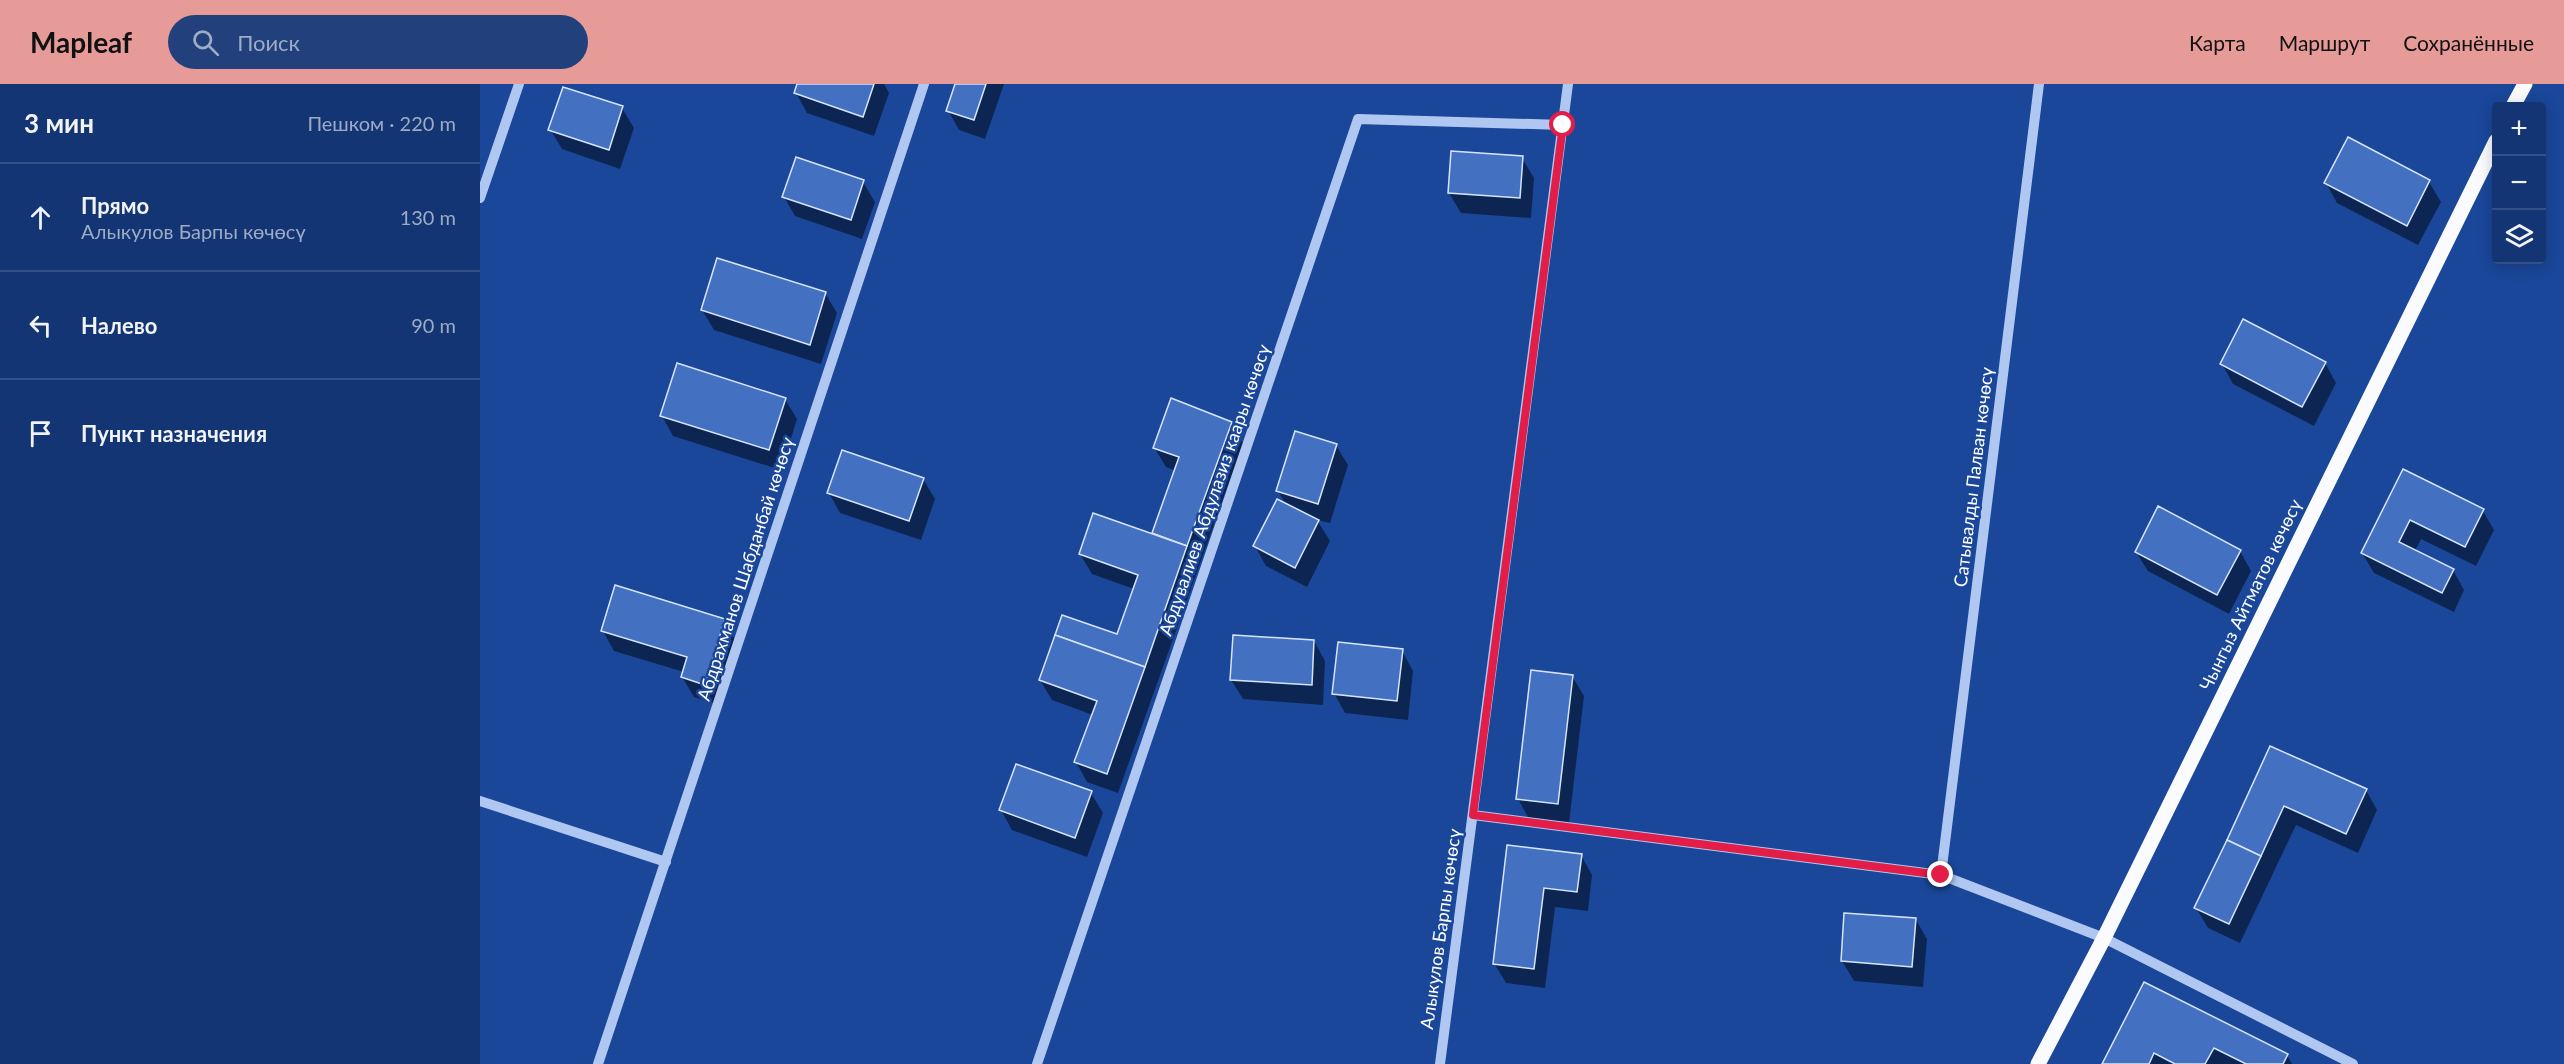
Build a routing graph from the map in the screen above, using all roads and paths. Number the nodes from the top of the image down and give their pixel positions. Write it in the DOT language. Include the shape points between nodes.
graph roads {
  1 [pos="519,84"];
  2 [pos="924,84"];
  3 [pos="1568,84"];
  4 [pos="2039,84"];
  5 [pos="2524,84"];
  6 [pos="2515,102"];
  7 [pos="1563,125"];
  8 [pos="2492,149"];
  9 [pos="480,198"];
  10 [pos="480,801"];
  11 [pos="1473,815"];
  12 [pos="666,862"];
  13 [pos="1941,875"];
  14 [pos="2104,938"];
  15 [pos="598,1064"];
  16 [pos="1037,1064"];
  17 [pos="1440,1064"];
  18 [pos="2038,1064"];
  19 [pos="2352,1064"];
  1 -- 9 [label="street"];
  2 -- 12 [label="street, Абдрахманов Шабданбай көчөсү"];
  3 -- 7 [label="street, Алыкулов Барпы көчөсү"];
  4 -- 13 [label="street, Сатывалды Палван көчөсү"];
  5 -- 6 [label="main road"];
  7 -- 11 [label="street, Алыкулов Барпы көчөсү"];
  7 -- 16 [label="street, Абдувалиев Абдулазиз каары көчөсү" via="1358,119"];
  8 -- 14 [label="main road, Чынгыз Айтматов көчөсү"];
  10 -- 12 [label="street"];
  11 -- 13 [label="street"];
  11 -- 17 [label="street, Алыкулов Барпы көчөсү"];
  12 -- 15 [label="street, Абдрахманов Шабданбай көчөсү"];
  13 -- 14 [label="street"];
  14 -- 18 [label="main road, Чынгыз Айтматов көчөсү"];
  14 -- 19 [label="street"];
}
